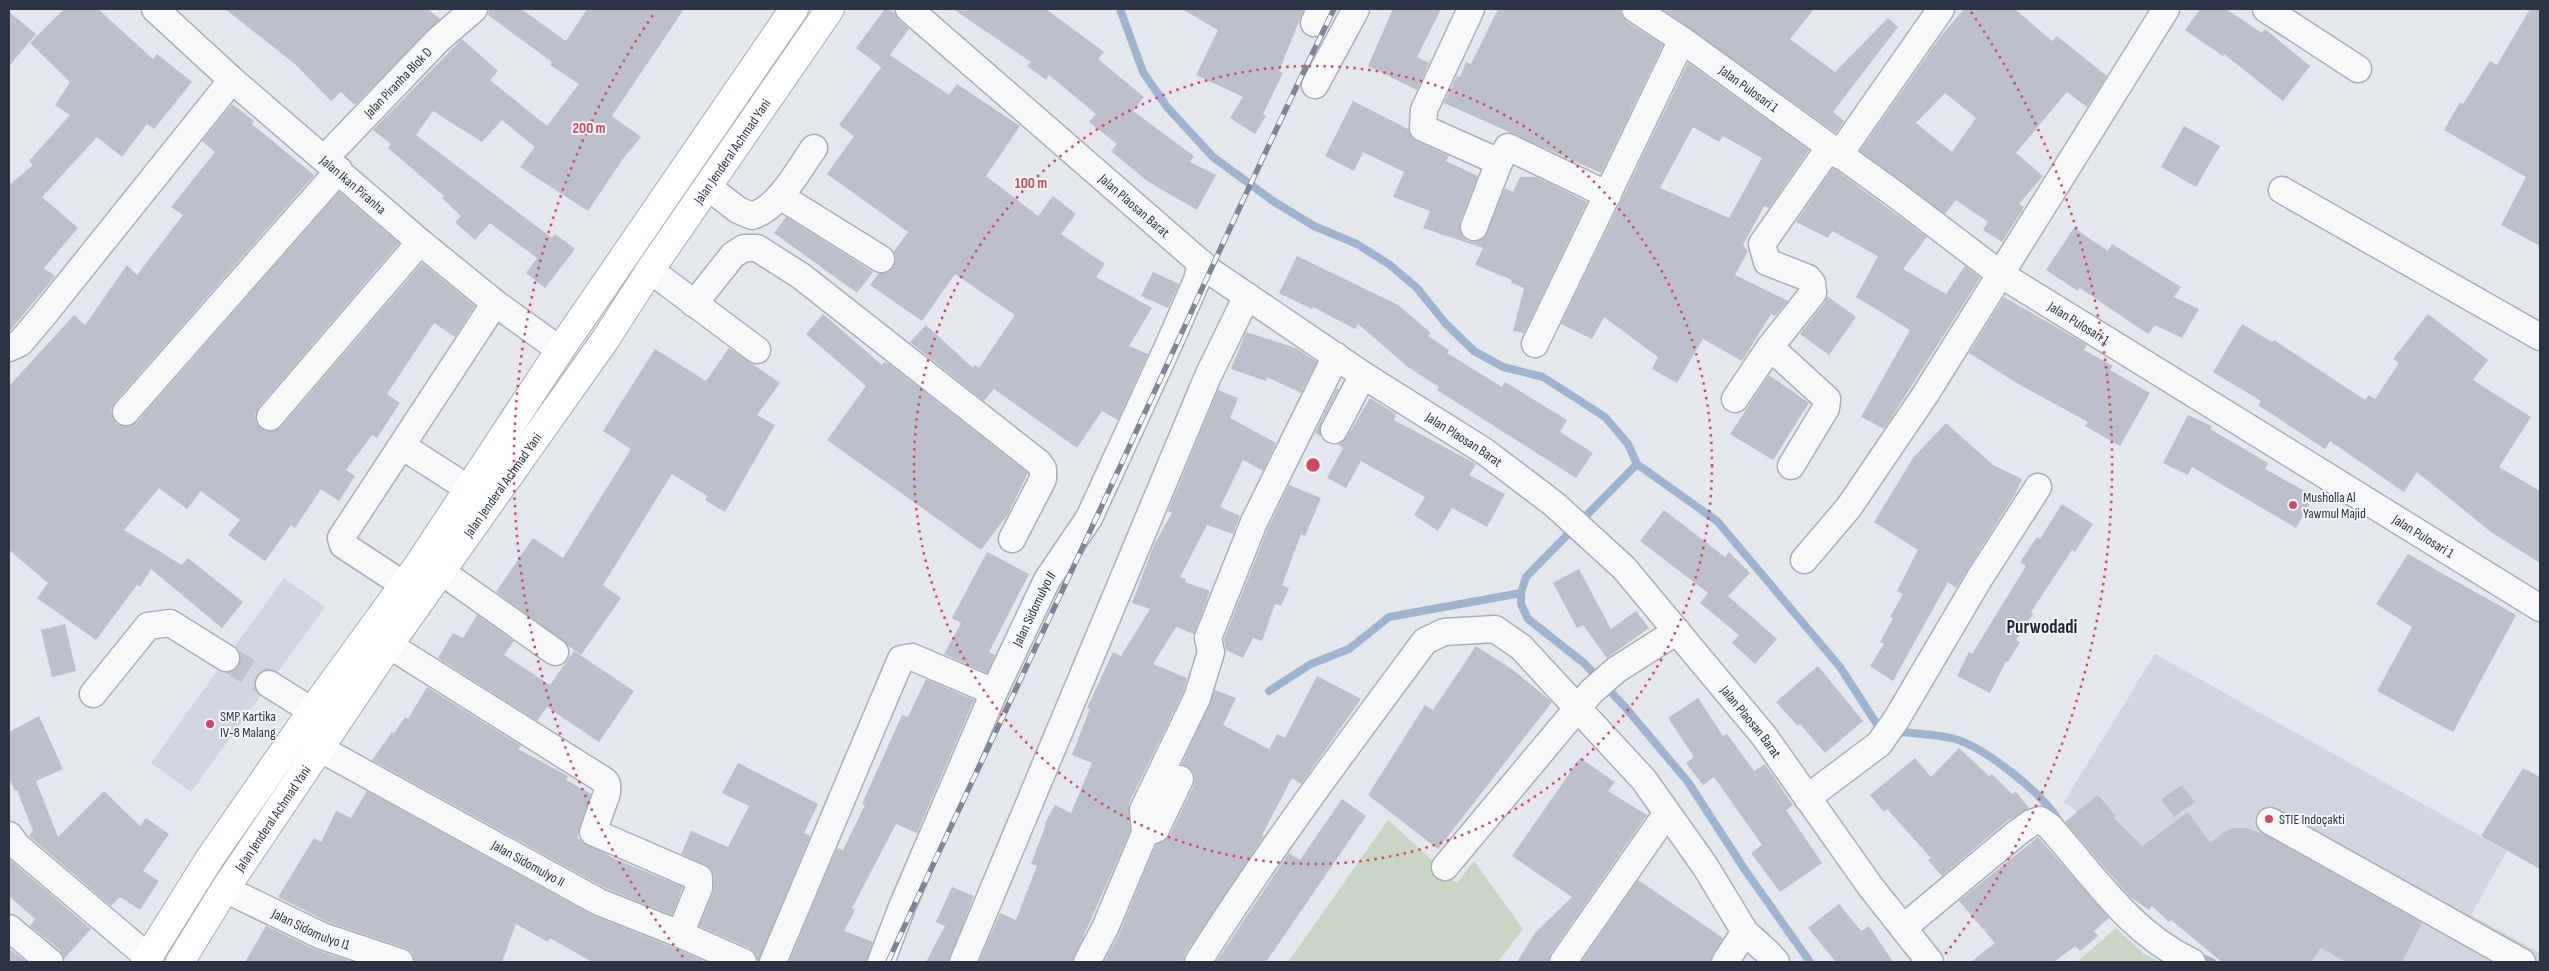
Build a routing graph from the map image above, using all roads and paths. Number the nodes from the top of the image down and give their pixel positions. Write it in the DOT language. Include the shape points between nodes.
graph roads {
  1 [pos="155,9"];
  2 [pos="474,9"];
  3 [pos="794,9"];
  4 [pos="830,9"];
  5 [pos="909,9"];
  6 [pos="1356,9"];
  7 [pos="1471,9"];
  8 [pos="1636,9"];
  9 [pos="1942,9"];
  10 [pos="2166,9"];
  11 [pos="2266,9"];
  12 [pos="1682,40"];
  13 [pos="2358,69"];
  14 [pos="232,80"];
  15 [pos="1315,85"];
  16 [pos="814,148"];
  17 [pos="1834,152"];
  18 [pos="1499,162"];
  19 [pos="332,164"];
  20 [pos="707,186"];
  21 [pos="2282,190"];
  22 [pos="1608,195"];
  23 [pos="780,196"];
  24 [pos="1474,227"];
  25 [pos="420,242"];
  26 [pos="881,259"];
  27 [pos="1201,263"];
  28 [pos="650,270"];
  29 [pos="2000,274"];
  30 [pos="1247,296"];
  31 [pos="496,303"];
  32 [pos="694,304"];
  33 [pos="2540,337"];
  34 [pos="1535,344"];
  35 [pos="1770,347"];
  36 [pos="9,348"];
  37 [pos="560,350"];
  38 [pos="758,350"];
  39 [pos="1336,356"];
  40 [pos="1363,375"];
  41 [pos="1735,399"];
  42 [pos="126,412"];
  43 [pos="270,417"];
  44 [pos="1334,430"];
  45 [pos="409,450"];
  46 [pos="1791,466"];
  47 [pos="462,484"];
  48 [pos="2038,487"];
  49 [pos="1012,539"];
  50 [pos="1804,560"];
  51 [pos="442,572"];
  52 [pos="404,585"];
  53 [pos="2540,608"];
  54 [pos="1677,631"];
  55 [pos="389,645"];
  56 [pos="555,652"];
  57 [pos="226,658"];
  58 [pos="994,692"];
  59 [pos="92,694"];
  60 [pos="1577,707"];
  61 [pos="320,748"];
  62 [pos="1180,779"];
  63 [pos="1807,798"];
  64 [pos="1667,812"];
  65 [pos="2270,821"];
  66 [pos="1146,833"];
  67 [pos="9,835"];
  68 [pos="1445,867"];
  69 [pos="225,889"];
  70 [pos="9,928"];
  71 [pos="1903,928"];
  72 [pos="1745,932"];
  73 [pos="680,934"];
  74 [pos="147,960"];
  75 [pos="50,962"];
  76 [pos="180,962"];
  77 [pos="400,962"];
  78 [pos="743,962"];
  79 [pos="773,962"];
  80 [pos="881,962"];
  81 [pos="963,962"];
  82 [pos="1087,962"];
  83 [pos="1198,962"];
  84 [pos="1563,962"];
  85 [pos="1725,962"];
  86 [pos="1776,962"];
  87 [pos="1930,962"];
  88 [pos="2192,962"];
  89 [pos="2522,962"];
  1 -- 14 [label="street, Jalan Ikan Piranha"];
  2 -- 19 [label="street, Jalan Piranha Blok D" via="438,40"];
  3 -- 37 [label="main road, Jalan Jenderal Achmad Yani"];
  4 -- 20 [label="main road, Jalan Jenderal Achmad Yani"];
  5 -- 27 [label="street, Jalan Plaosan Barat"];
  6 -- 15 [label="street"];
  7 -- 18 [label="street" via="1424,110 1423,128"];
  8 -- 12 [label="street, Jalan Pulosari 1"];
  9 -- 17 [label="street"];
  10 -- 29 [label="street"];
  11 -- 13 [label="street"];
  12 -- 17 [label="street, Jalan Pulosari 1"];
  12 -- 22 [label="street"];
  14 -- 19 [label="street, Jalan Ikan Piranha"];
  14 -- 36 [label="street" via="42,317 20,342"];
  16 -- 23 [label="street"];
  17 -- 29 [label="street, Jalan Pulosari 1"];
  17 -- 35 [label="street" via="1762,244 1767,262 1808,278 1813,289 1810,298"];
  18 -- 22 [label="street" via="1508,147"];
  18 -- 24 [label="street"];
  19 -- 25 [label="street, Jalan Ikan Piranha"];
  19 -- 42 [label="street, Jalan Piranha Blok D"];
  20 -- 23 [label="street" via="738,210 752,216 763,213"];
  20 -- 28 [label="main road, Jalan Jenderal Achmad Yani"];
  21 -- 33 [label="street"];
  22 -- 34 [label="street"];
  23 -- 26 [label="street"];
  25 -- 31 [label="street, Jalan Ikan Piranha"];
  25 -- 43 [label="street"];
  27 -- 30 [label="street, Jalan Plaosan Barat"];
  27 -- 58 [label="street, Jalan Sidomulyo II" via="1170,342 1088,518 1047,580"];
  28 -- 32 [label="street"];
  28 -- 51 [label="main road, Jalan Jenderal Achmad Yani" via="605,340"];
  29 -- 50 [label="street" via="1925,395 1849,507"];
  29 -- 53 [label="street, Jalan Pulosari 1"];
  30 -- 39 [label="street, Jalan Plaosan Barat"];
  30 -- 81 [label="street" via="1208,376"];
  31 -- 37 [label="street, Jalan Ikan Piranha"];
  31 -- 45 [label="street"];
  32 -- 38 [label="street"];
  32 -- 49 [label="street" via="733,255 744,248 757,248 801,276 1039,463 1043,479"];
  35 -- 41 [label="street"];
  35 -- 46 [label="street" via="1827,400 1826,408"];
  37 -- 47 [label="main road, Jalan Jenderal Achmad Yani"];
  39 -- 40 [label="street, Jalan Plaosan Barat"];
  39 -- 66 [label="street" via="1254,522 1208,638 1211,652 1197,698 1143,810"];
  40 -- 44 [label="street"];
  40 -- 54 [label="street, Jalan Plaosan Barat" via="1484,451 1554,504 1624,568"];
  45 -- 47 [label="street"];
  45 -- 52 [label="street" via="341,538 343,546"];
  47 -- 52 [label="main road, Jalan Jenderal Achmad Yani"];
  48 -- 63 [label="street" via="1978,579 1879,744"];
  51 -- 55 [label="main road, Jalan Jenderal Achmad Yani"];
  51 -- 56 [label="street"];
  52 -- 74 [label="main road, Jalan Jenderal Achmad Yani" via="286,695 210,858"];
  54 -- 60 [label="street" via="1616,670"];
  54 -- 63 [label="street, Jalan Plaosan Barat" via="1764,736"];
  55 -- 61 [label="main road, Jalan Jenderal Achmad Yani"];
  55 -- 73 [label="street" via="605,781 607,793 593,832 698,878 699,888"];
  57 -- 59 [label="street" via="170,623 148,626"];
  58 -- 79 [label="street" via="912,657 901,660"];
  58 -- 80 [label="street, Jalan Sidomulyo II"];
  60 -- 64 [label="street" via="1644,780"];
  60 -- 68 [label="street"];
  60 -- 83 [label="street" via="1521,647 1495,629 1444,632 1425,641 1292,821"];
  61 -- 69 [label="main road, Jalan Jenderal Achmad Yani"];
  61 -- 73 [label="street, Jalan Sidomulyo II" via="599,902"];
  62 -- 66 [label="street" via="1156,829"];
  63 -- 71 [label="street, Jalan Plaosan Barat"];
  64 -- 72 [label="street"];
  64 -- 84 [label="street"];
  65 -- 89 [label="street"];
  66 -- 82 [label="street"];
  67 -- 74 [label="street" via="17,846"];
  69 -- 76 [label="main road, Jalan Jenderal Achmad Yani"];
  69 -- 77 [label="street, Jalan Sidomulyo I1" via="322,936"];
  70 -- 75 [label="street"];
  71 -- 87 [label="street, Jalan Plaosan Barat"];
  71 -- 88 [label="street" via="2017,833 2040,820 2099,888 2144,933"];
  72 -- 85 [label="street"];
  72 -- 86 [label="street"];
  73 -- 78 [label="street, Jalan Sidomulyo II"];
}
